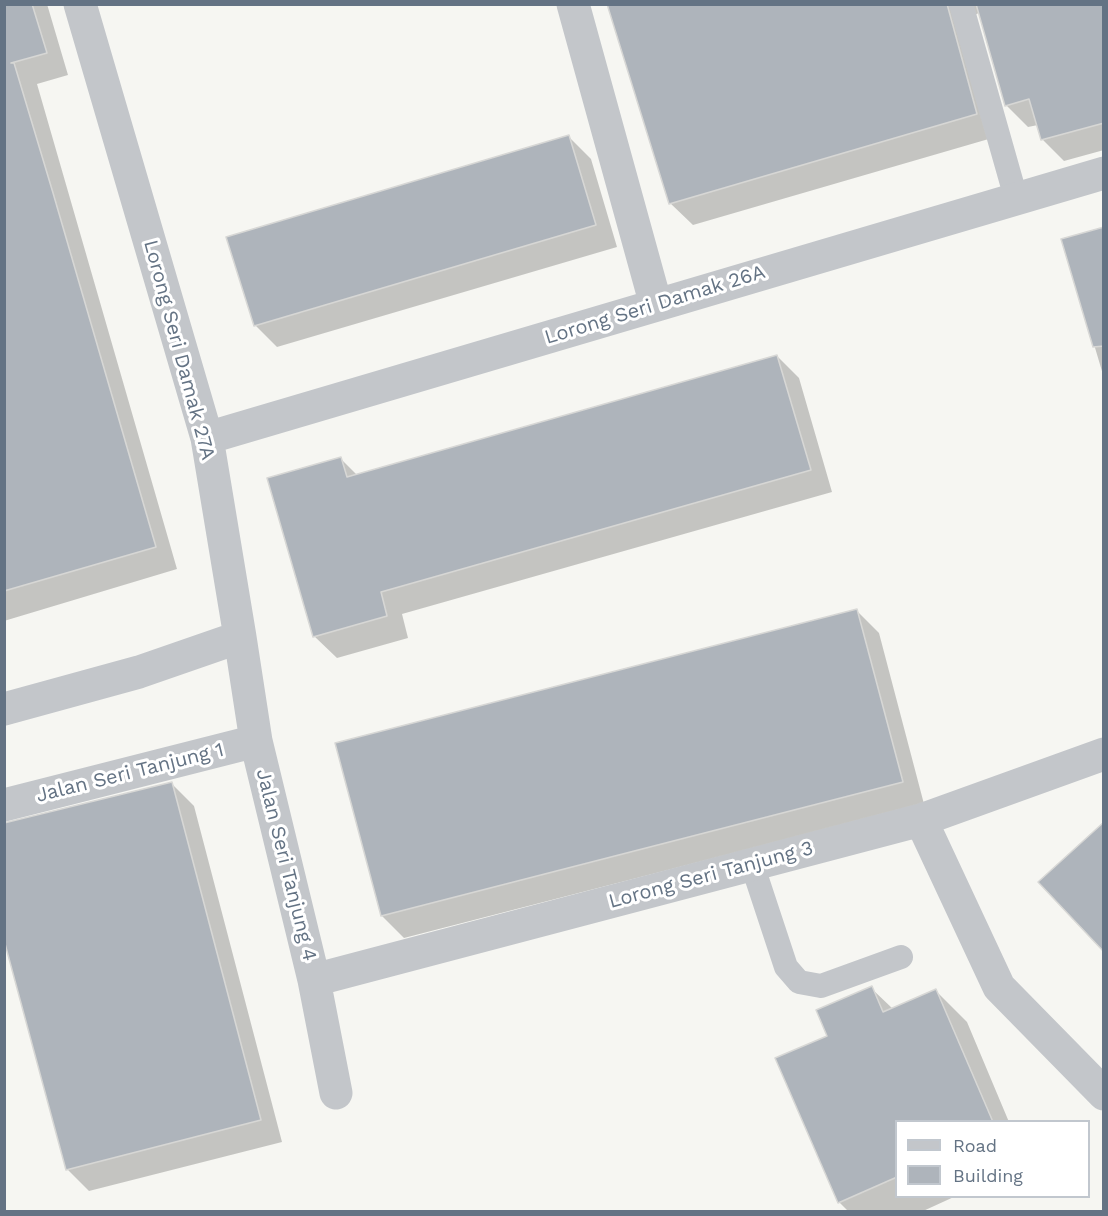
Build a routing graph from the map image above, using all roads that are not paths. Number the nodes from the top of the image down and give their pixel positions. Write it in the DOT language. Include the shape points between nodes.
graph roads {
  1 [pos="80,4"];
  2 [pos="573,4"];
  3 [pos="962,4"];
  4 [pos="1104,173"];
  5 [pos="1016,198"];
  6 [pos="656,305"];
  7 [pos="207,438"];
  8 [pos="240,637"];
  9 [pos="4,709"];
  10 [pos="256,741"];
  11 [pos="1104,754"];
  12 [pos="4,805"];
  13 [pos="921,820"];
  14 [pos="752,864"];
  15 [pos="901,957"];
  16 [pos="314,980"];
  17 [pos="336,1093"];
  18 [pos="1104,1094"];
  1 -- 7 [label="street, Lorong Seri Damak 27A"];
  2 -- 6 [label="street"];
  3 -- 5 [label="lane"];
  4 -- 5 [label="street, Lorong Seri Damak 26A"];
  5 -- 6 [label="street, Lorong Seri Damak 26A"];
  6 -- 7 [label="street, Lorong Seri Damak 26A"];
  7 -- 8 [label="street, Lorong Seri Damak 27A"];
  8 -- 9 [label="street" via="139,672"];
  8 -- 10 [label="street, Jalan Seri Tanjung 4"];
  10 -- 12 [label="street, Jalan Seri Tanjung 1"];
  10 -- 16 [label="street, Jalan Seri Tanjung 4"];
  11 -- 13 [label="street, Lorong Seri Tanjung 3"];
  13 -- 14 [label="street, Lorong Seri Tanjung 3"];
  13 -- 18 [label="street" via="999,987"];
  14 -- 15 [label="lane" via="786,968 799,982 822,986"];
  14 -- 16 [label="street, Lorong Seri Tanjung 3"];
  16 -- 17 [label="street, Jalan Seri Tanjung 4"];
}
